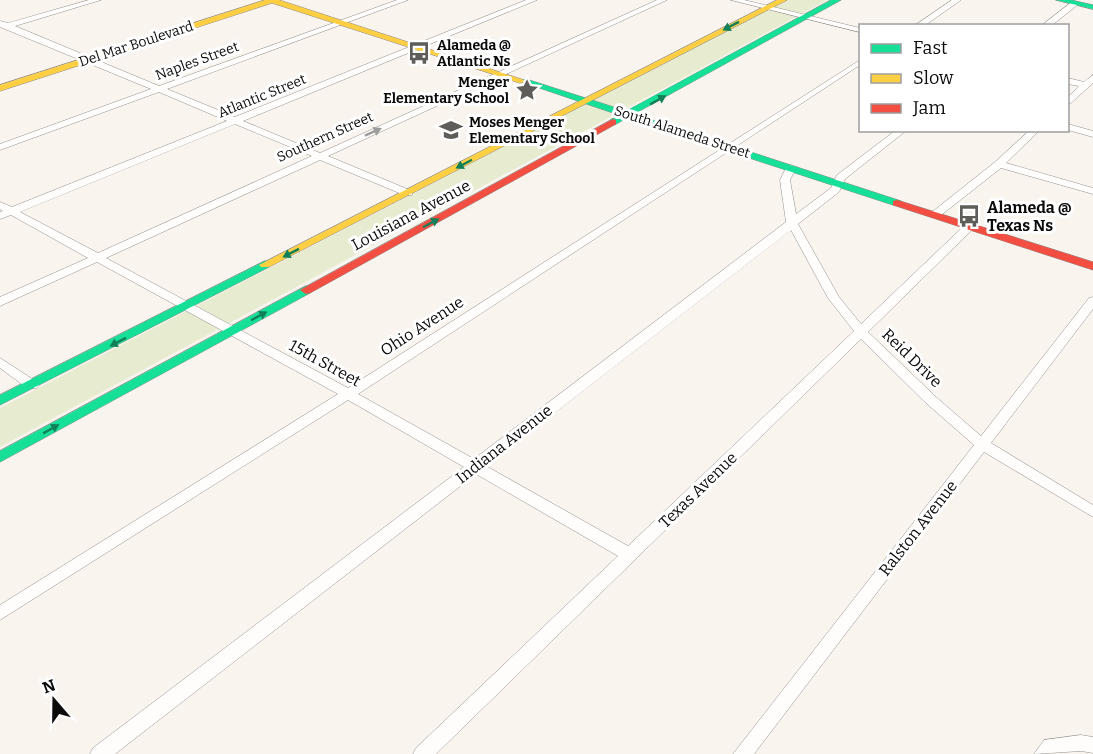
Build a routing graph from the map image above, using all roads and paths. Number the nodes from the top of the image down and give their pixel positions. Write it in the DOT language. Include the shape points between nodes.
graph roads {
  1 [pos="97,0"];
  2 [pos="272,0"];
  3 [pos="404,0"];
  4 [pos="533,0"];
  5 [pos="663,0"];
  6 [pos="735,0"];
  7 [pos="783,0"];
  8 [pos="837,0"];
  9 [pos="957,0"];
  10 [pos="1060,0"];
  11 [pos="1076,3"];
  12 [pos="1093,7"];
  13 [pos="768,8"];
  14 [pos="808,16"];
  15 [pos="342,22"];
  16 [pos="921,24"];
  17 [pos="1048,24"];
  18 [pos="2,26"];
  19 [pos="859,29"];
  20 [pos="417,47"];
  21 [pos="87,60"];
  22 [pos="859,63"];
  23 [pos="500,74"];
  24 [pos="1069,81"];
  25 [pos="1090,82"];
  26 [pos="0,88"];
  27 [pos="159,89"];
  28 [pos="584,100"];
  29 [pos="1069,100"];
  30 [pos="631,115"];
  31 [pos="234,122"];
  32 [pos="1069,127"];
  33 [pos="900,132"];
  34 [pos="1034,132"];
  35 [pos="1093,134"];
  36 [pos="0,147"];
  37 [pos="727,147"];
  38 [pos="319,156"];
  39 [pos="999,164"];
  40 [pos="791,168"];
  41 [pos="838,183"];
  42 [pos="1093,191"];
  43 [pos="408,193"];
  44 [pos="4,211"];
  45 [pos="936,214"];
  46 [pos="792,222"];
  47 [pos="971,225"];
  48 [pos="94,259"];
  49 [pos="1093,266"];
  50 [pos="1093,301"];
  51 [pos="0,302"];
  52 [pos="185,308"];
  53 [pos="232,331"];
  54 [pos="861,332"];
  55 [pos="0,362"];
  56 [pos="32,385"];
  57 [pos="348,394"];
  58 [pos="0,401"];
  59 [pos="982,444"];
  60 [pos="0,458"];
  61 [pos="476,466"];
  62 [pos="1093,512"];
  63 [pos="630,555"];
  64 [pos="0,614"];
  65 [pos="1093,745"];
  66 [pos="100,754"];
  67 [pos="423,754"];
  68 [pos="743,754"];
  69 [pos="1044,754"];
  1 -- 18 [label="street"];
  2 -- 15 [label="main road, South Alameda Street"];
  2 -- 21 [label="main road, Del Mar Boulevard"];
  3 -- 15 [label="street, Naples Street"];
  4 -- 20 [label="street, Atlantic Street"];
  5 -- 23 [label="street, Southern Street"];
  6 -- 13 [label="street"];
  7 -- 13 [label="main road, Louisiana Avenue"];
  8 -- 14 [label="main road, Louisiana Avenue"];
  9 -- 16 [label="street"];
  10 -- 11 [label="main road"];
  11 -- 12 [label="main road"];
  11 -- 17 [label="street"];
  13 -- 14 [label="street"];
  13 -- 28 [label="main road, Louisiana Avenue, one-way"];
  14 -- 19 [label="street"];
  30 -- 14 [label="main road, Louisiana Avenue, one-way"];
  15 -- 20 [label="main road, South Alameda Street"];
  15 -- 27 [label="street, Naples Street"];
  18 -- 21 [label="street"];
  20 -- 23 [label="main road, South Alameda Street"];
  20 -- 31 [label="street, Atlantic Street"];
  21 -- 26 [label="main road, Del Mar Boulevard"];
  21 -- 27 [label="street"];
  22 -- 37 [label="street, Ohio Avenue"];
  23 -- 28 [label="main road, South Alameda Street"];
  38 -- 23 [label="street, Southern Street, one-way"];
  24 -- 25 [label="street"];
  25 -- 29 [label="street"];
  27 -- 31 [label="street"];
  27 -- 36 [label="street, Naples Street"];
  28 -- 30 [label="main road, South Alameda Street"];
  28 -- 43 [label="main road, Louisiana Avenue, one-way"];
  30 -- 37 [label="main road, South Alameda Street"];
  53 -- 30 [label="main road, Louisiana Avenue, one-way"];
  31 -- 38 [label="street"];
  31 -- 44 [label="street, Atlantic Street"];
  32 -- 35 [label="street"];
  33 -- 41 [label="street, Indiana Avenue"];
  34 -- 39 [label="street"];
  37 -- 40 [label="main road, South Alameda Street"];
  37 -- 57 [label="street, Ohio Avenue"];
  38 -- 43 [label="street"];
  38 -- 48 [label="street, Southern Street"];
  39 -- 42 [label="street"];
  39 -- 45 [label="street"];
  40 -- 41 [label="main road, South Alameda Street"];
  40 -- 46 [label="street, Reid Drive" via="785,180"];
  41 -- 45 [label="main road, South Alameda Street"];
  41 -- 46 [label="street, Indiana Avenue" via="835,190"];
  43 -- 52 [label="main road, Louisiana Avenue, one-way"];
  44 -- 48 [label="street, 15th Street"];
  45 -- 47 [label="main road, South Alameda Street"];
  46 -- 54 [label="street, Reid Drive" via="834,298"];
  46 -- 61 [label="street, Indiana Avenue"];
  47 -- 49 [label="main road, South Alameda Street"];
  47 -- 54 [label="street, Texas Avenue"];
  48 -- 51 [label="street, Southern Street"];
  48 -- 52 [label="street, 15th Street"];
  50 -- 59 [label="street, Ralston Avenue"];
  52 -- 53 [label="street, 15th Street"];
  52 -- 56 [label="main road, Louisiana Avenue, one-way"];
  53 -- 57 [label="street, 15th Street"];
  60 -- 53 [label="main road, Louisiana Avenue, one-way"];
  54 -- 59 [label="street, Reid Drive"];
  54 -- 63 [label="street, Texas Avenue"];
  55 -- 56 [label="street"];
  56 -- 58 [label="main road, Louisiana Avenue"];
  57 -- 61 [label="street, 15th Street"];
  57 -- 64 [label="street, Ohio Avenue"];
  59 -- 62 [label="street, Reid Drive"];
  59 -- 68 [label="street, Ralston Avenue"];
  61 -- 63 [label="street, 15th Street"];
  61 -- 66 [label="street, Indiana Avenue"];
  63 -- 67 [label="street, Texas Avenue"];
  65 -- 69 [label="street" via="1051,746"];
}
